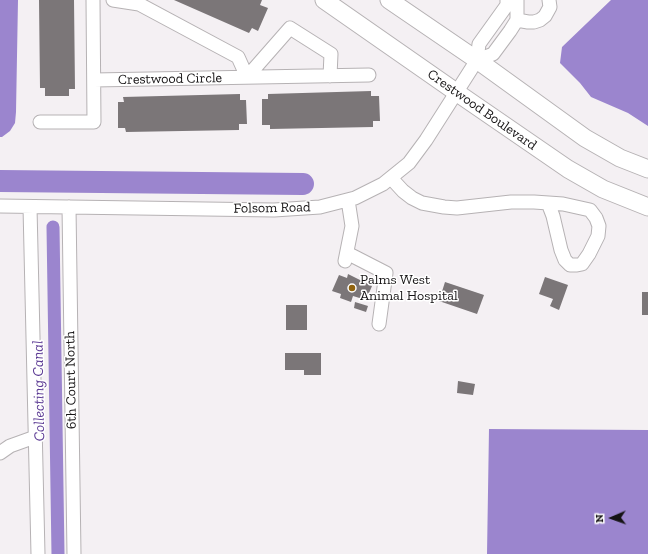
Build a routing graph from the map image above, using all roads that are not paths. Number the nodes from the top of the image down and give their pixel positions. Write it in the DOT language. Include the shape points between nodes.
graph roads {
  1 [pos="93,0"];
  2 [pos="118,0"];
  3 [pos="324,0"];
  4 [pos="389,0"];
  5 [pos="507,0"];
  6 [pos="517,0"];
  7 [pos="549,0"];
  8 [pos="517,20"];
  9 [pos="477,60"];
  10 [pos="369,75"];
  11 [pos="330,76"];
  12 [pos="247,77"];
  13 [pos="94,80"];
  14 [pos="456,92"];
  15 [pos="40,122"];
  16 [pos="648,169"];
  17 [pos="390,178"];
  18 [pos="348,200"];
  19 [pos="548,203"];
  20 [pos="0,206"];
  21 [pos="648,206"];
  22 [pos="30,207"];
  23 [pos="69,207"];
  24 [pos="379,324"];
  25 [pos="35,437"];
  26 [pos="0,453"];
  27 [pos="38,554"];
  28 [pos="74,554"];
  1 -- 13 [label="street"];
  2 -- 12 [label="street, Crestwood Circle" via="138,4 238,57"];
  3 -- 14 [label="main road, Crestwood Boulevard"];
  4 -- 9 [label="main road"];
  5 -- 9 [label="street" via="507,5 479,44"];
  6 -- 8 [label="street"];
  7 -- 8 [label="street" via="550,7 540,20"];
  8 -- 9 [label="street" via="493,54"];
  9 -- 14 [label="street, Folsom Road"];
  9 -- 16 [label="main road" via="585,138 620,158"];
  10 -- 11 [label="street, Crestwood Circle"];
  11 -- 12 [label="street, Crestwood Circle"];
  11 -- 12 [label="street" via="331,54 290,28"];
  12 -- 13 [label="street, Crestwood Circle"];
  13 -- 15 [label="street" via="94,122"];
  14 -- 17 [label="street, Folsom Road" via="409,163"];
  14 -- 21 [label="main road, Crestwood Boulevard" via="568,169 603,189"];
  17 -- 18 [label="street, Folsom Road" via="383,184"];
  17 -- 19 [label="street" via="412,198 444,207 512,202"];
  18 -- 23 [label="street, Folsom Road" via="320,207 274,210"];
  18 -- 24 [label="street" via="352,226 346,258 386,273"];
  19 -- 19 [label="street" via="590,210 596,218 599,226 598,236 582,264 570,265 565,260"];
  20 -- 22 [label="street, Folsom Road"];
  22 -- 23 [label="street, Folsom Road"];
  22 -- 25 [label="street"];
  23 -- 28 [label="street, 6th Court North"];
  25 -- 26 [label="street" via="10,446"];
  25 -- 27 [label="street"];
}
